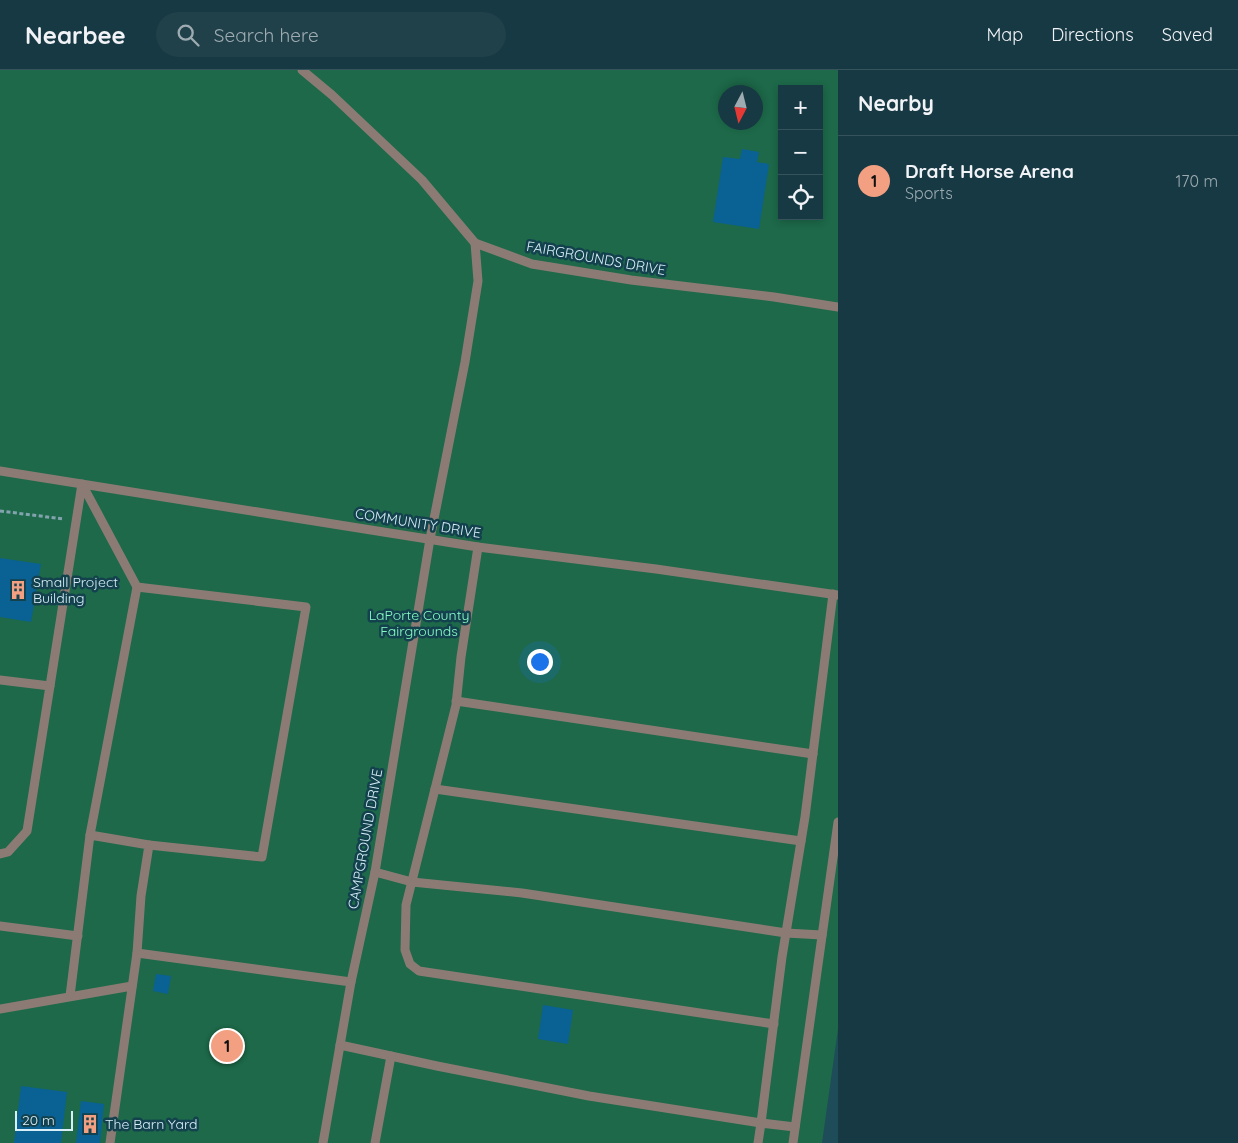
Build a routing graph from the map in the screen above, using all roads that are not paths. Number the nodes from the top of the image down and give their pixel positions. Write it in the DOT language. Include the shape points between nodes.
graph roads {
  1 [pos="302,70"];
  2 [pos="475,243"];
  3 [pos="838,307"];
  4 [pos="0,471"];
  5 [pos="82,484"];
  6 [pos="430,540"];
  7 [pos="478,547"];
  8 [pos="137,587"];
  9 [pos="835,594"];
  10 [pos="0,680"];
  11 [pos="50,686"];
  12 [pos="456,701"];
  13 [pos="813,754"];
  14 [pos="435,788"];
  15 [pos="838,822"];
  16 [pos="90,835"];
  17 [pos="801,841"];
  18 [pos="149,846"];
  19 [pos="0,854"];
  20 [pos="375,872"];
  21 [pos="412,882"];
  22 [pos="0,926"];
  23 [pos="786,933"];
  24 [pos="822,935"];
  25 [pos="78,936"];
  26 [pos="137,953"];
  27 [pos="351,982"];
  28 [pos="132,986"];
  29 [pos="70,996"];
  30 [pos="0,1009"];
  31 [pos="774,1024"];
  32 [pos="340,1045"];
  33 [pos="391,1056"];
  34 [pos="761,1122"];
  35 [pos="795,1127"];
  36 [pos="110,1143"];
  37 [pos="322,1143"];
  38 [pos="375,1143"];
  39 [pos="758,1143"];
  40 [pos="793,1143"];
  1 -- 2 [label="lane, FAIRGROUNDS DRIVE" via="332,94 422,180"];
  2 -- 3 [label="lane, FAIRGROUNDS DRIVE" via="532,264"];
  2 -- 6 [label="lane, CAMPGROUND DRIVE" via="478,281"];
  4 -- 5 [label="lane, COMMUNITY DRIVE"];
  5 -- 6 [label="lane, COMMUNITY DRIVE"];
  5 -- 8 [label="lane"];
  5 -- 11 [label="lane"];
  6 -- 7 [label="lane, COMMUNITY DRIVE"];
  6 -- 20 [label="lane, CAMPGROUND DRIVE"];
  7 -- 9 [label="lane, COMMUNITY DRIVE"];
  7 -- 12 [label="lane"];
  8 -- 16 [label="lane"];
  8 -- 18 [label="lane" via="306,607 262,857"];
  9 -- 13 [label="lane"];
  10 -- 11 [label="lane"];
  11 -- 19 [label="lane" via="27,831 8,852"];
  12 -- 13 [label="lane"];
  12 -- 14 [label="lane"];
  13 -- 17 [label="lane"];
  14 -- 17 [label="lane"];
  14 -- 21 [label="lane"];
  15 -- 24 [label="lane"];
  16 -- 18 [label="lane"];
  16 -- 25 [label="lane"];
  17 -- 23 [label="lane"];
  18 -- 26 [label="lane"];
  20 -- 21 [label="lane"];
  20 -- 27 [label="lane, CAMPGROUND DRIVE"];
  21 -- 23 [label="lane" via="522,893"];
  21 -- 31 [label="lane" via="406,905 405,950 410,964 419,971"];
  22 -- 25 [label="lane"];
  23 -- 24 [label="lane"];
  23 -- 31 [label="lane"];
  24 -- 35 [label="lane"];
  25 -- 29 [label="lane"];
  26 -- 27 [label="lane"];
  26 -- 28 [label="lane"];
  27 -- 32 [label="lane, CAMPGROUND DRIVE"];
  28 -- 29 [label="lane"];
  28 -- 36 [label="lane"];
  29 -- 30 [label="lane"];
  31 -- 34 [label="lane"];
  32 -- 33 [label="lane"];
  32 -- 37 [label="lane, CAMPGROUND DRIVE"];
  33 -- 34 [label="lane" via="589,1096"];
  33 -- 38 [label="lane"];
  34 -- 35 [label="lane"];
  34 -- 39 [label="lane"];
  35 -- 40 [label="lane"];
}
